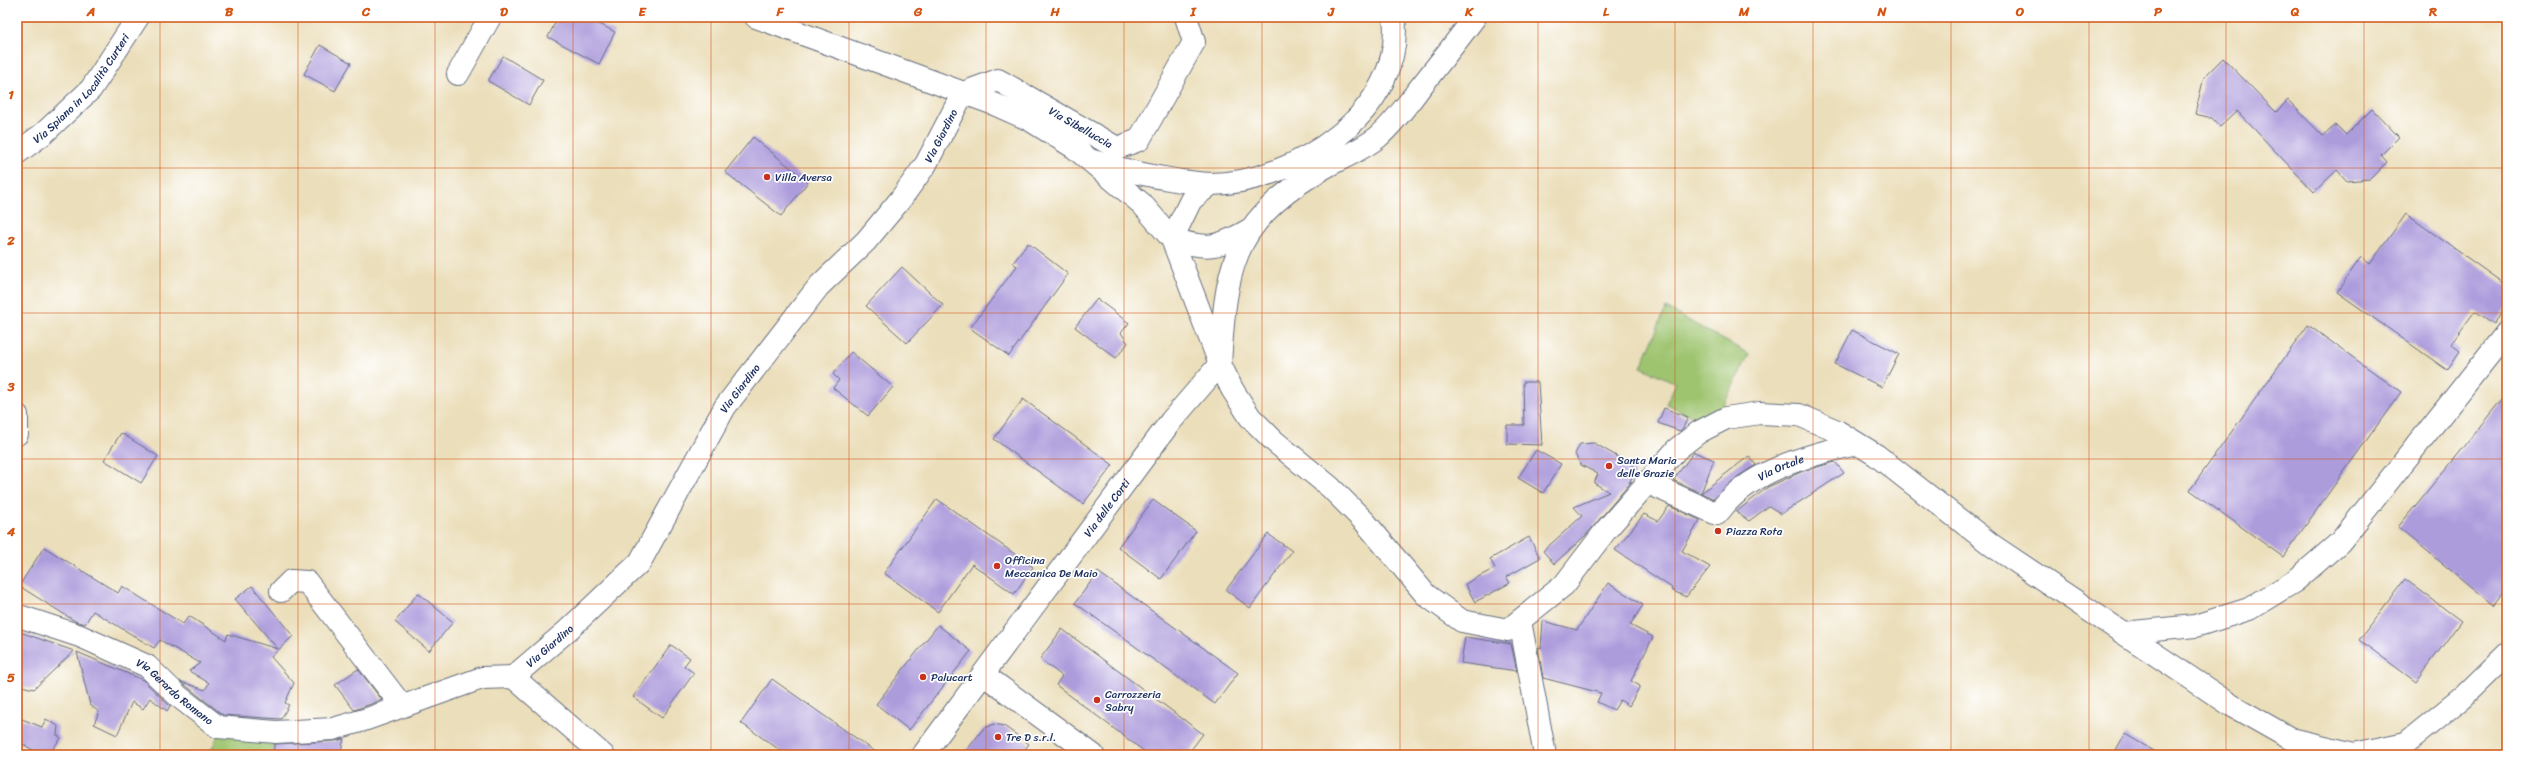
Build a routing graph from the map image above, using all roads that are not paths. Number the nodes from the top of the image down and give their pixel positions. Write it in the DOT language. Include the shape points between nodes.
graph roads {
  1 [pos="138,17"];
  2 [pos="490,17"];
  3 [pos="756,17"];
  4 [pos="1186,17"];
  5 [pos="1394,17"];
  6 [pos="1475,17"];
  7 [pos="458,74"];
  8 [pos="963,93"];
  9 [pos="17,153"];
  10 [pos="1093,161"];
  11 [pos="1211,184"];
  12 [pos="1249,230"];
  13 [pos="1172,239"];
  14 [pos="2507,332"];
  15 [pos="1220,364"];
  16 [pos="17,415"];
  17 [pos="17,434"];
  18 [pos="1857,444"];
  19 [pos="1646,482"];
  20 [pos="281,590"];
  21 [pos="19,618"];
  22 [pos="1520,621"];
  23 [pos="2123,633"];
  24 [pos="2507,654"];
  25 [pos="984,675"];
  26 [pos="513,677"];
  27 [pos="402,706"];
  28 [pos="2382,751"];
  29 [pos="603,755"];
  30 [pos="923,755"];
  31 [pos="1093,755"];
  32 [pos="1545,755"];
  1 -- 9 [label="main road, Via Spiano in Località Curteri" via="91,89 43,134"];
  2 -- 7 [label="main road"];
  3 -- 8 [label="main road"];
  4 -- 8 [label="main road, Via Sibelluccia" via="1194,42 1139,140 1117,148 998,80"];
  5 -- 11 [label="main road" via="1395,31 1388,66 1371,104 1350,127 1294,164 1250,179"];
  6 -- 12 [label="main road" via="1398,116 1378,136 1289,190 1269,207"];
  8 -- 10 [label="main road" via="1030,120"];
  8 -- 26 [label="main road, Via Giardino" via="926,164 900,200 866,241 819,286 725,407 640,562 568,630"];
  10 -- 11 [label="main road" via="1135,175"];
  10 -- 13 [label="main road" via="1142,204"];
  11 -- 13 [label="main road" via="1191,200"];
  12 -- 13 [label="main road" via="1211,247"];
  12 -- 15 [label="main road" via="1234,263 1224,300"];
  13 -- 15 [label="main road"];
  14 -- 23 [label="main road" via="2340,542 2295,581 2249,609 2195,626"];
  15 -- 22 [label="main road" via="1250,417 1365,522 1426,595 1462,621 1508,630"];
  15 -- 25 [label="main road, Via delle Corti" via="1171,421"];
  16 -- 17 [label="main road"];
  18 -- 19 [label="main road, Via Ortale" via="1821,452 1770,472 1744,486 1726,501 1717,514"];
  18 -- 19 [label="main road" via="1837,431 1799,415 1760,413 1726,418 1699,432 1677,449"];
  18 -- 23 [label="main road" via="1876,455 1993,546"];
  19 -- 22 [label="main road" via="1564,585"];
  20 -- 27 [label="main road" via="291,581 307,582"];
  21 -- 27 [label="main road, Via Gerardo Romano" via="80,636 147,666 178,696 218,727 276,732 333,729"];
  22 -- 32 [label="main road"];
  23 -- 28 [label="main road" via="2231,705 2291,738 2354,754"];
  24 -- 28 [label="main road" via="2463,697 2406,743"];
  25 -- 30 [label="main road, Via delle Corti"];
  25 -- 31 [label="main road"];
  26 -- 27 [label="main road" via="482,678"];
  26 -- 29 [label="main road"];
}
